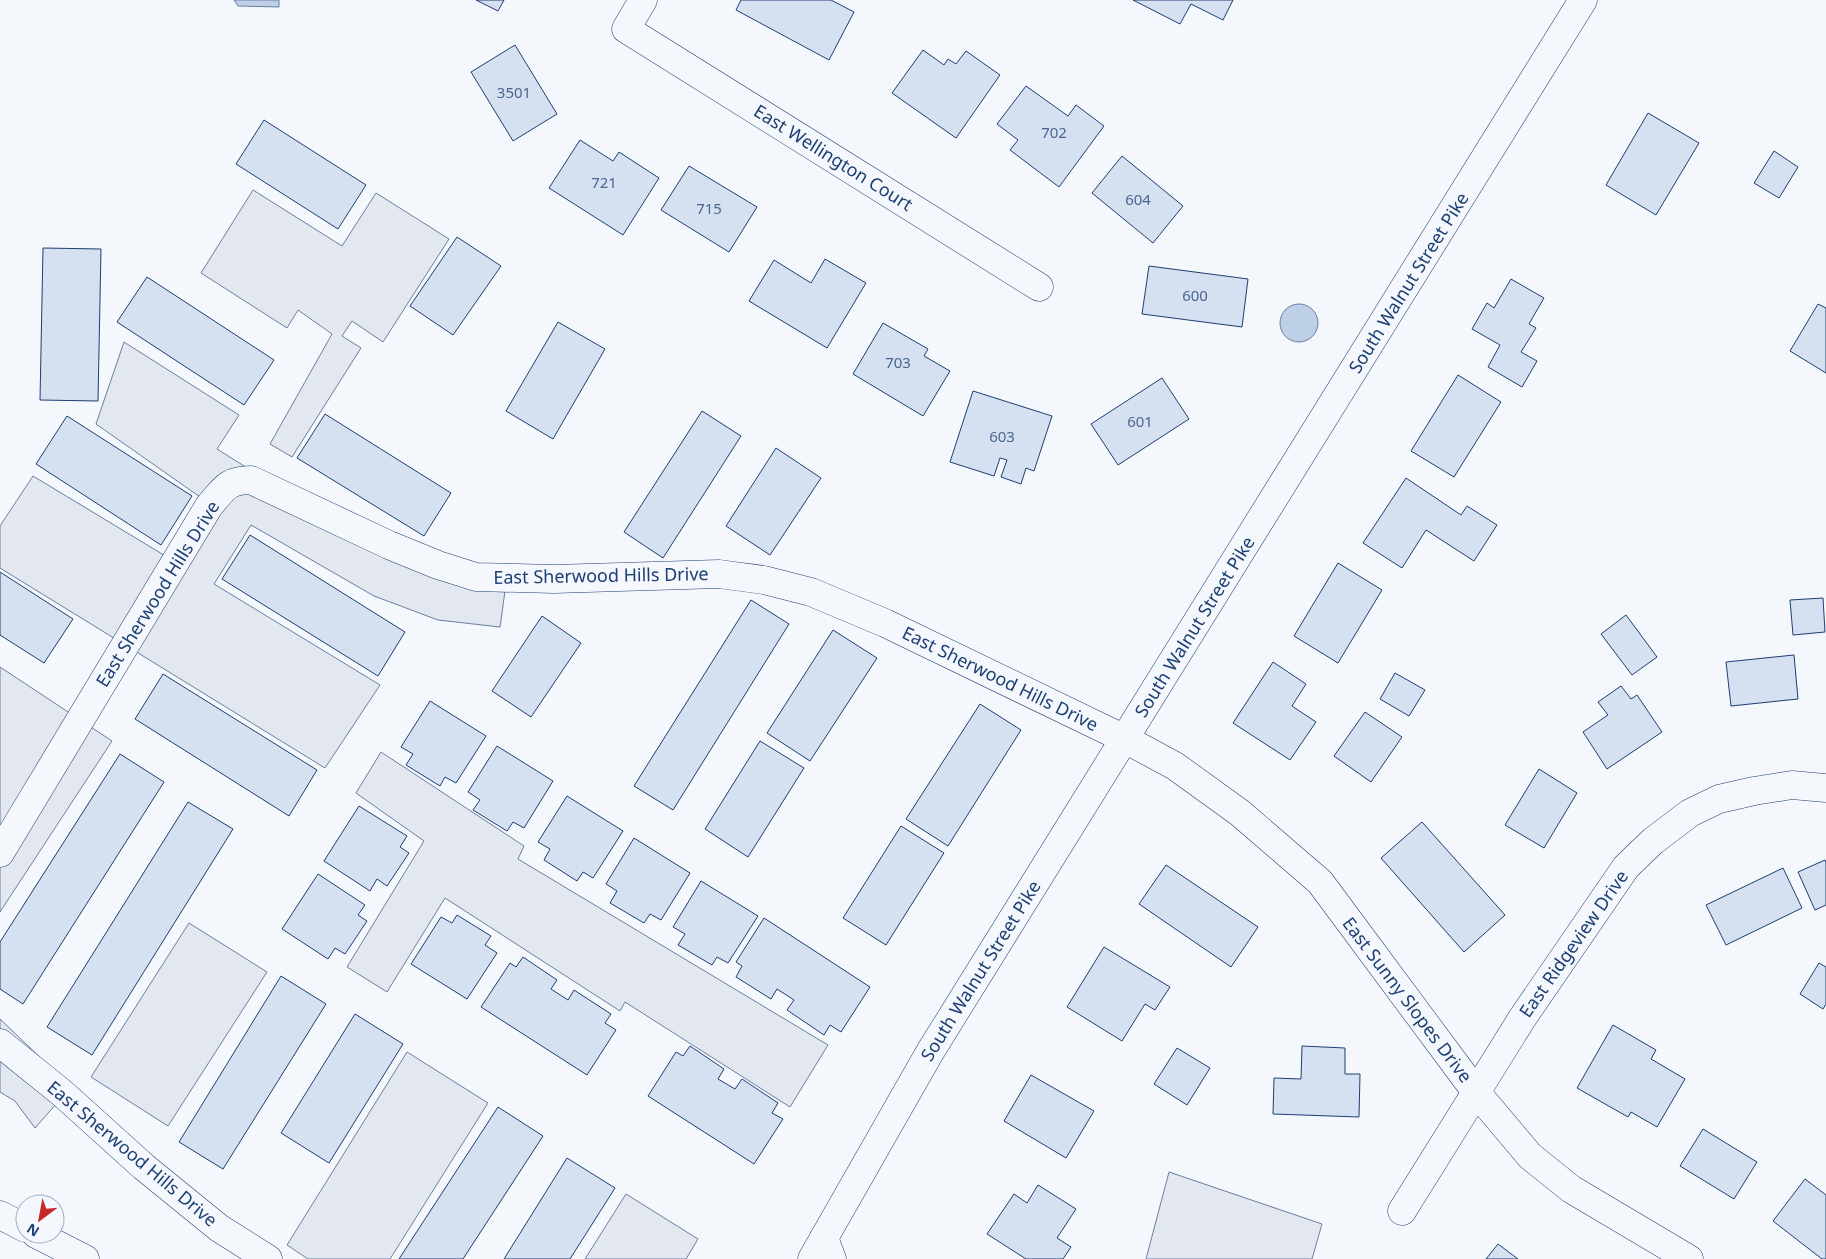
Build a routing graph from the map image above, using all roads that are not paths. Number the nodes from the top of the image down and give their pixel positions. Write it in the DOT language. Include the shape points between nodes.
graph roads {
  1 [pos="643,0"];
  2 [pos="1583,0"];
  3 [pos="1039,287"];
  4 [pos="1125,739"];
  5 [pos="1826,788"];
  6 [pos="0,853"];
  7 [pos="0,1043"];
  8 [pos="1476,1092"];
  9 [pos="1402,1211"];
  10 [pos="0,1215"];
  11 [pos="15,1223"];
  12 [pos="56,1244"];
  13 [pos="822,1252"];
  14 [pos="85,1259"];
  15 [pos="268,1259"];
  16 [pos="1689,1259"];
  1 -- 3 [label="street, East Wellington Court" via="626,29"];
  2 -- 4 [label="street, South Walnut Street Pike"];
  4 -- 6 [label="street, East Sherwood Hills Drive" via="885,623 811,592 764,580 719,574 554,579 476,576 389,545 251,480 236,480 224,488 209,506"];
  4 -- 8 [label="street, East Sunny Slopes Drive" via="1175,766 1240,813 1320,882"];
  4 -- 13 [label="street, South Walnut Street Pike" via="930,1052"];
  5 -- 8 [label="street, East Ridgeview Drive" via="1792,785 1720,799 1690,813 1653,841 1621,874"];
  7 -- 15 [label="street, East Sherwood Hills Drive" via="219,1228"];
  8 -- 9 [label="street, East Ridgeview Drive"];
  8 -- 16 [label="street, East Sunny Slopes Drive" via="1530,1156 1571,1189"];
  10 -- 11 [label="street"];
  12 -- 14 [label="street"];
}
